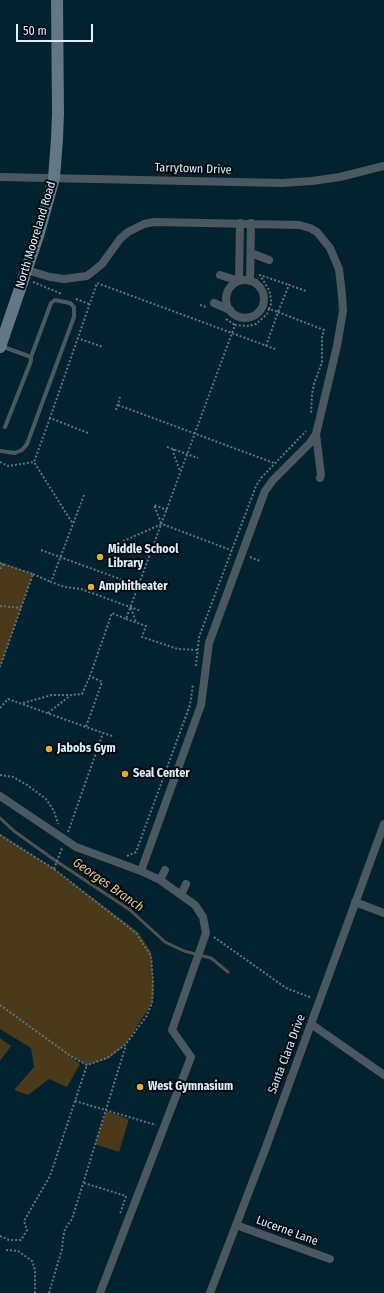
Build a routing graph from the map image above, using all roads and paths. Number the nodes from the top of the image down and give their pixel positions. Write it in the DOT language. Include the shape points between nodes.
graph roads {
  1 [pos="57,0"];
  2 [pos="384,166"];
  3 [pos="0,177"];
  4 [pos="54,178"];
  5 [pos="240,223"];
  6 [pos="251,223"];
  7 [pos="251,253"];
  8 [pos="269,260"];
  9 [pos="27,275"];
  10 [pos="220,275"];
  11 [pos="239,281"];
  12 [pos="250,281"];
  13 [pos="289,285"];
  14 [pos="306,290"];
  15 [pos="68,296"];
  16 [pos="76,298"];
  17 [pos="90,304"];
  18 [pos="214,304"];
  19 [pos="269,309"];
  20 [pos="230,310"];
  21 [pos="278,312"];
  22 [pos="232,333"];
  23 [pos="77,338"];
  24 [pos="0,346"];
  25 [pos="266,346"];
  26 [pos="103,347"];
  27 [pos="275,349"];
  28 [pos="31,357"];
  29 [pos="120,397"];
  30 [pos="118,405"];
  31 [pos="116,410"];
  32 [pos="50,418"];
  33 [pos="311,420"];
  34 [pos="6,427"];
  35 [pos="310,427"];
  36 [pos="88,433"];
  37 [pos="195,434"];
  38 [pos="316,434"];
  39 [pos="167,447"];
  40 [pos="174,449"];
  41 [pos="0,451"];
  42 [pos="187,454"];
  43 [pos="198,458"];
  44 [pos="0,462"];
  45 [pos="34,462"];
  46 [pos="275,463"];
  47 [pos="283,470"];
  48 [pos="181,472"];
  49 [pos="320,478"];
  50 [pos="84,495"];
  51 [pos="167,510"];
  52 [pos="73,524"];
  53 [pos="162,524"];
  54 [pos="112,546"];
  55 [pos="41,550"];
  56 [pos="232,550"];
  57 [pos="241,554"];
  58 [pos="61,557"];
  59 [pos="260,561"];
  60 [pos="0,563"];
  61 [pos="4,564"];
  62 [pos="0,570"];
  63 [pos="33,574"];
  64 [pos="51,582"];
  65 [pos="139,586"];
  66 [pos="0,606"];
  67 [pos="131,607"];
  68 [pos="21,608"];
  69 [pos="142,611"];
  70 [pos="126,619"];
  71 [pos="136,622"];
  72 [pos="197,650"];
  73 [pos="0,667"];
  74 [pos="195,672"];
  75 [pos="90,676"];
  76 [pos="194,678"];
  77 [pos="71,695"];
  78 [pos="22,703"];
  79 [pos="0,708"];
  80 [pos="48,713"];
  81 [pos="86,727"];
  82 [pos="103,733"];
  83 [pos="112,736"];
  84 [pos="0,775"];
  85 [pos="0,796"];
  86 [pos="384,824"];
  87 [pos="61,828"];
  88 [pos="65,830"];
  89 [pos="68,833"];
  90 [pos="0,835"];
  91 [pos="73,835"];
  92 [pos="61,849"];
  93 [pos="126,856"];
  94 [pos="54,868"];
  95 [pos="165,870"];
  96 [pos="140,871"];
  97 [pos="160,880"];
  98 [pos="186,884"];
  99 [pos="180,895"];
  100 [pos="355,902"];
  101 [pos="384,913"];
  102 [pos="206,933"];
  103 [pos="319,1001"];
  104 [pos="0,1005"];
  105 [pos="311,1024"];
  106 [pos="126,1044"];
  107 [pos="86,1065"];
  108 [pos="384,1075"];
  109 [pos="75,1101"];
  110 [pos="106,1110"];
  111 [pos="164,1127"];
  112 [pos="84,1183"];
  113 [pos="118,1218"];
  114 [pos="236,1225"];
  115 [pos="0,1236"];
  116 [pos="6,1250"];
  117 [pos="330,1259"];
  118 [pos="35,1293"];
  119 [pos="48,1293"];
  120 [pos="100,1293"];
  121 [pos="210,1293"];
  1 -- 4 [label="street, North Mooreland Road" via="58,113"];
  2 -- 4 [label="street, Tarrytown Drive" via="340,177 282,183"];
  3 -- 4 [label="street, Tarrytown Drive"];
  4 -- 9 [label="street, North Mooreland Road"];
  5 -- 6 [label="street"];
  5 -- 9 [label="street" via="144,224 120,239 102,264 87,276 64,279"];
  5 -- 11 [label="street"];
  6 -- 7 [label="street"];
  6 -- 38 [label="street" via="299,224 310,228 330,248 339,269 342,323"];
  7 -- 8 [label="street"];
  7 -- 12 [label="street"];
  9 -- 15 [label="path"];
  9 -- 24 [label="street, North Mooreland Road"];
  10 -- 11 [label="street"];
  11 -- 12 [label="street"];
  11 -- 20 [label="street" via="227,293 226,299"];
  12 -- 20 [label="street" via="260,287 264,297 259,312 250,318 244,318"];
  13 -- 14 [label="path"];
  13 -- 19 [label="path" via="260,274 269,290"];
  13 -- 21 [label="path"];
  16 -- 17 [label="path"];
  17 -- 22 [label="path" via="97,283"];
  17 -- 23 [label="path"];
  18 -- 20 [label="street"];
  19 -- 21 [label="path"];
  19 -- 22 [label="path" via="256,324 235,325"];
  21 -- 25 [label="path"];
  21 -- 33 [label="path" via="324,330 322,362 312,394"];
  22 -- 25 [label="path"];
  22 -- 37 [label="path"];
  23 -- 26 [label="path"];
  23 -- 32 [label="path"];
  24 -- 28 [label="lane"];
  25 -- 27 [label="path"];
  28 -- 34 [label="lane"];
  28 -- 41 [label="lane" via="52,303 55,300 74,307 74,318 28,444 15,453"];
  29 -- 30 [label="path"];
  30 -- 31 [label="path"];
  30 -- 37 [label="path"];
  32 -- 36 [label="path"];
  32 -- 45 [label="path"];
  35 -- 46 [label="path"];
  37 -- 42 [label="path"];
  37 -- 46 [label="path"];
  38 -- 47 [label="street"];
  38 -- 49 [label="street"];
  39 -- 40 [label="path"];
  40 -- 42 [label="path"];
  40 -- 48 [label="path"];
  42 -- 43 [label="path"];
  42 -- 48 [label="path"];
  44 -- 45 [label="path" via="8,466"];
  45 -- 52 [label="path"];
  46 -- 47 [label="path"];
  46 -- 56 [label="path" via="256,486"];
  47 -- 57 [label="street" via="265,491"];
  48 -- 51 [label="path"];
  50 -- 52 [label="path"];
  51 -- 53 [label="path"];
  51 -- 53 [label="path" via="154,505"];
  52 -- 58 [label="path"];
  53 -- 54 [label="path"];
  53 -- 56 [label="path"];
  53 -- 65 [label="path"];
  55 -- 58 [label="path"];
  56 -- 57 [label="path"];
  56 -- 72 [label="path" via="199,637"];
  57 -- 59 [label="path"];
  57 -- 96 [label="street" via="209,643 201,705"];
  58 -- 64 [label="path"];
  58 -- 65 [label="path"];
  60 -- 61 [label="path"];
  61 -- 62 [label="path"];
  61 -- 63 [label="path"];
  63 -- 64 [label="path"];
  63 -- 68 [label="path"];
  64 -- 67 [label="path" via="81,589"];
  65 -- 67 [label="path"];
  66 -- 68 [label="path"];
  67 -- 69 [label="path"];
  67 -- 70 [label="path"];
  67 -- 71 [label="path"];
  68 -- 73 [label="path"];
  70 -- 71 [label="path"];
  70 -- 75 [label="path" via="112,614"];
  71 -- 72 [label="path" via="146,626 142,637 144,638 178,649"];
  72 -- 74 [label="path"];
  75 -- 77 [label="path" via="82,694"];
  75 -- 81 [label="path" via="102,682"];
  76 -- 93 [label="path" via="190,705 136,852"];
  77 -- 78 [label="path" via="52,695"];
  77 -- 80 [label="path"];
  78 -- 79 [label="path" via="8,699"];
  78 -- 80 [label="path"];
  80 -- 81 [label="path"];
  81 -- 82 [label="path"];
  82 -- 83 [label="path"];
  82 -- 89 [label="path"];
  84 -- 87 [label="path" via="22,782 46,799"];
  85 -- 96 [label="street" via="76,847"];
  86 -- 100 [label="street, Santa Clara Drive"];
  88 -- 89 [label="path"];
  89 -- 91 [label="path"];
  90 -- 94 [label="path"];
  92 -- 94 [label="path"];
  94 -- 106 [label="path" via="136,933 151,956 152,1003 146,1017"];
  95 -- 97 [label="street"];
  96 -- 97 [label="street"];
  97 -- 99 [label="street"];
  98 -- 99 [label="street"];
  99 -- 102 [label="street" via="195,905 203,917"];
  100 -- 101 [label="street"];
  100 -- 103 [label="street, Santa Clara Drive"];
  102 -- 103 [label="path" via="217,938 286,988"];
  102 -- 111 [label="street" via="172,1030 191,1057"];
  103 -- 105 [label="street, Santa Clara Drive"];
  104 -- 107 [label="path"];
  105 -- 108 [label="street"];
  105 -- 114 [label="street, Santa Clara Drive"];
  106 -- 107 [label="path" via="107,1058"];
  106 -- 110 [label="path"];
  107 -- 109 [label="path"];
  109 -- 110 [label="path"];
  109 -- 115 [label="path" via="50,1176 24,1221 27,1230 21,1240 9,1240"];
  110 -- 111 [label="path"];
  110 -- 119 [label="path" via="72,1219 64,1234"];
  111 -- 120 [label="street"];
  112 -- 113 [label="path" via="126,1196"];
  114 -- 117 [label="street, Lucerne Lane"];
  114 -- 121 [label="street, Santa Clara Drive"];
  116 -- 118 [label="path" via="18,1251 32,1261 35,1270"];
}
